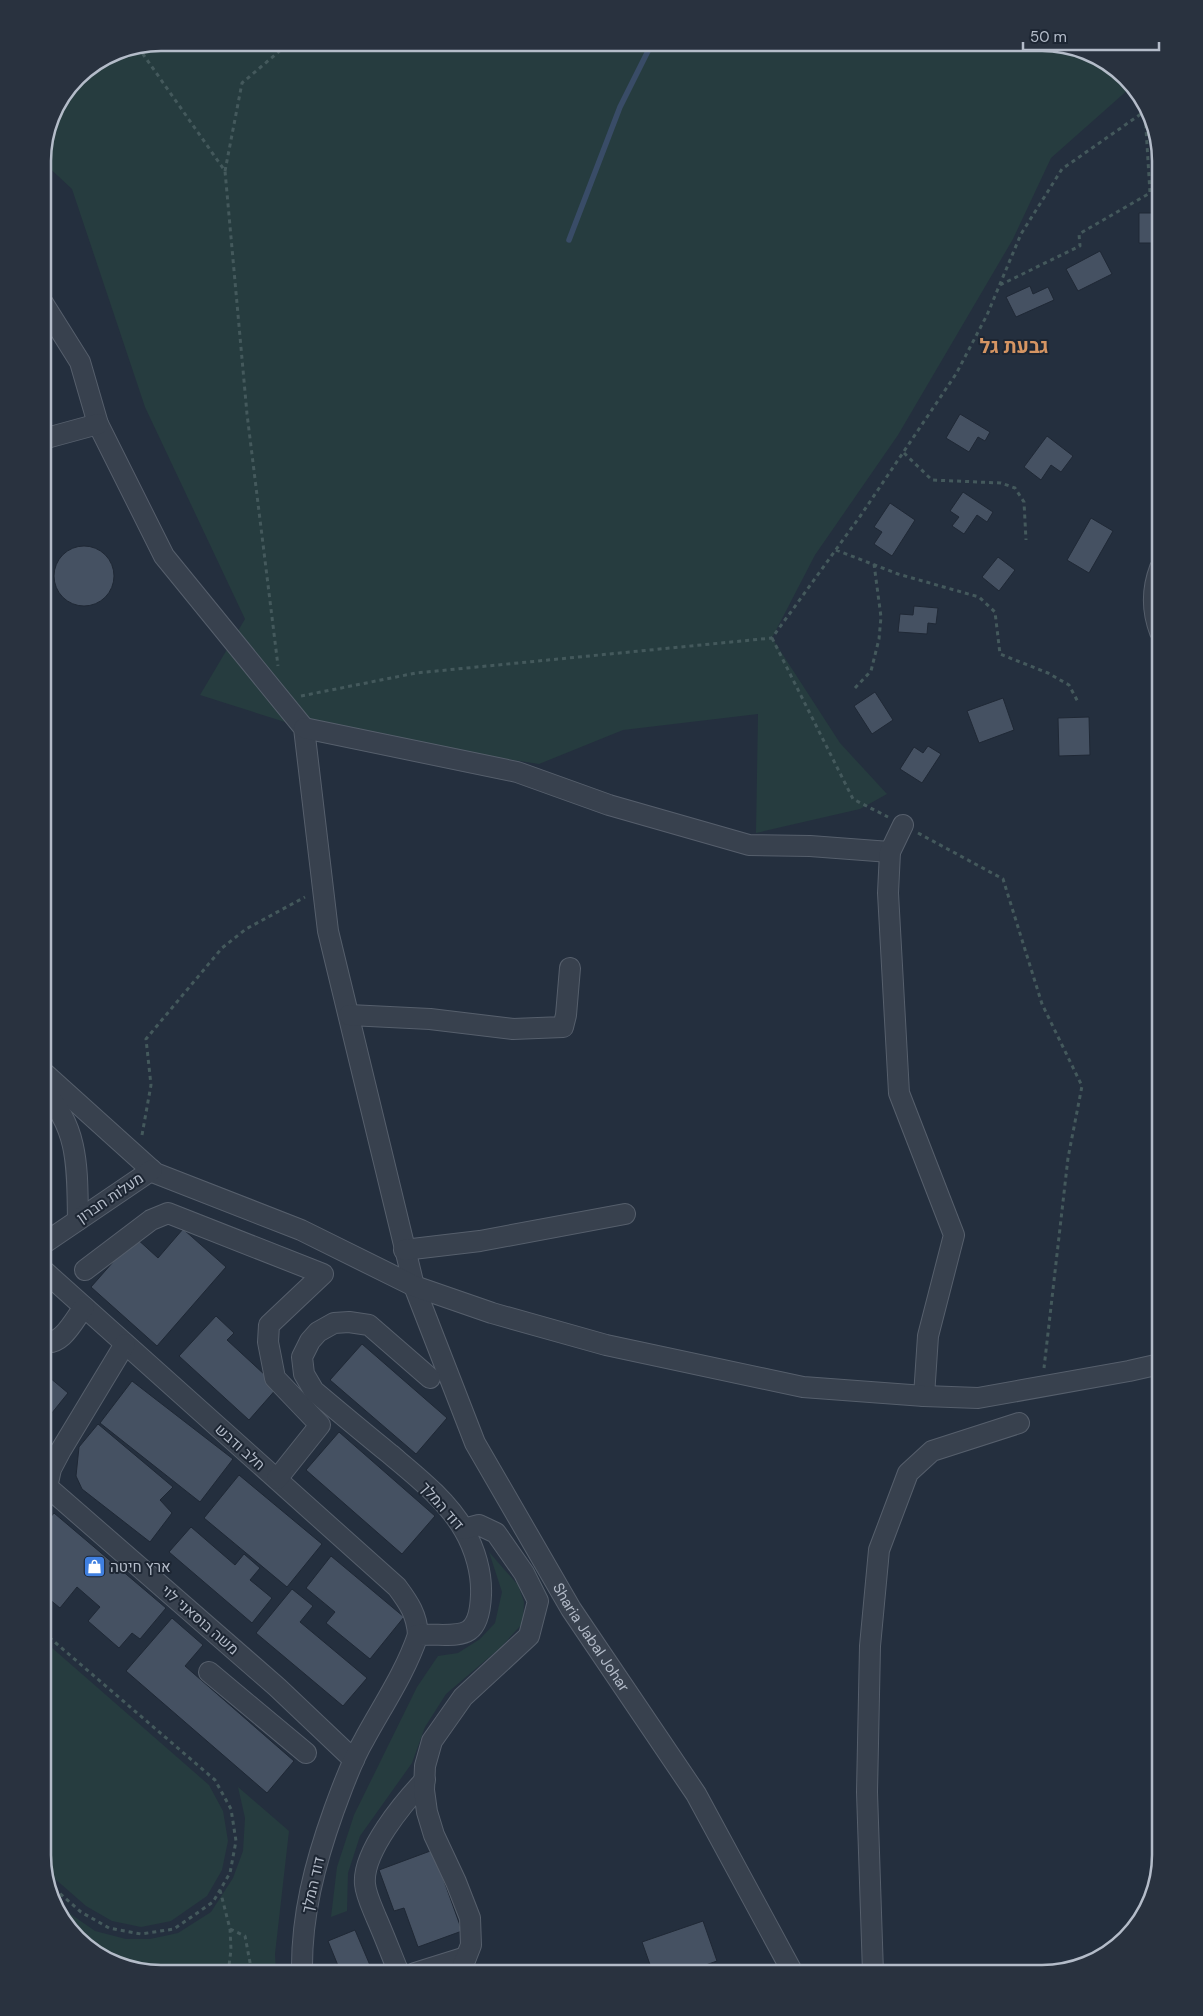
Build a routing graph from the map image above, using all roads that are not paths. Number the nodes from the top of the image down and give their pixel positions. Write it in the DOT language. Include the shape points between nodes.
graph roads {
  1 [pos="51,316"];
  2 [pos="98,424"];
  3 [pos="51,437"];
  4 [pos="304,728"];
  5 [pos="903,825"];
  6 [pos="890,852"];
  7 [pos="570,968"];
  8 [pos="348,1015"];
  9 [pos="51,1079"];
  10 [pos="51,1099"];
  11 [pos="145,1163"];
  12 [pos="625,1214"];
  13 [pos="78,1220"];
  14 [pos="51,1239"];
  15 [pos="404,1250"];
  16 [pos="86,1270"];
  17 [pos="51,1277"];
  18 [pos="414,1286"];
  19 [pos="84,1307"];
  20 [pos="51,1342"];
  21 [pos="125,1344"];
  22 [pos="1152,1366"];
  23 [pos="430,1378"];
  24 [pos="924,1396"];
  25 [pos="1019,1423"];
  26 [pos="51,1471"];
  27 [pos="276,1479"];
  28 [pos="51,1490"];
  29 [pos="464,1529"];
  30 [pos="418,1635"];
  31 [pos="209,1672"];
  32 [pos="277,1688"];
  33 [pos="264,1718"];
  34 [pos="306,1753"];
  35 [pos="354,1760"];
  36 [pos="425,1780"];
  37 [pos="302,1965"];
  38 [pos="396,1965"];
  39 [pos="463,1965"];
  40 [pos="789,1965"];
  41 [pos="873,1965"];
  1 -- 2 [label="street" via="80,362"];
  2 -- 3 [label="street"];
  2 -- 4 [label="street" via="164,556"];
  4 -- 6 [label="street" via="517,772 609,805 749,846 810,846"];
  4 -- 8 [label="street, Sharia Jabal Johar" via="328,930"];
  5 -- 6 [label="street"];
  6 -- 24 [label="street" via="888,893 898,1093 954,1235 928,1336"];
  7 -- 8 [label="street" via="563,1027 513,1029 430,1019"];
  8 -- 15 [label="street, Sharia Jabal Johar"];
  9 -- 11 [label="street"];
  10 -- 13 [label="street" via="62,1114 73,1143 77,1162"];
  11 -- 13 [label="street, מעלות חברון"];
  11 -- 18 [label="street" via="156,1173 301,1230"];
  12 -- 15 [label="street" via="480,1241"];
  13 -- 14 [label="street, מעלות חברון"];
  15 -- 18 [label="street, Sharia Jabal Johar"];
  16 -- 27 [label="street" via="152,1220 168,1213 323,1274 269,1325 268,1342 274,1378 320,1425"];
  17 -- 19 [label="street, חלב ודבש"];
  18 -- 24 [label="street" via="492,1313 615,1347 803,1387"];
  18 -- 40 [label="street, Sharia Jabal Johar" via="475,1443 571,1609 696,1794"];
  19 -- 20 [label="street" via="58,1340"];
  19 -- 21 [label="street, חלב ודבש"];
  21 -- 26 [label="street"];
  21 -- 27 [label="street, חלב ודבש"];
  22 -- 24 [label="street" via="978,1398"];
  23 -- 29 [label="street, דוד המלך" via="368,1325 334,1323 318,1332 302,1357 304,1374 314,1391 417,1477"];
  25 -- 41 [label="street" via="932,1451 914,1467 908,1473 878,1550 870,1646 867,1792"];
  27 -- 30 [label="street, חלב ודבש" via="397,1587 412,1607 418,1623"];
  28 -- 32 [label="street, משה בוסאני לוי"];
  29 -- 30 [label="street, דוד המלך" via="482,1580 479,1619 461,1635"];
  29 -- 36 [label="street" via="479,1525 496,1533 524,1573 538,1601 529,1636 464,1697 432,1741"];
  30 -- 35 [label="street, דוד המלך" via="398,1681"];
  31 -- 33 [label="street"];
  32 -- 33 [label="street"];
  32 -- 35 [label="street, משה בוסאני לוי"];
  33 -- 34 [label="street"];
  35 -- 37 [label="street, דוד המלך" via="323,1841 312,1881 304,1925"];
  36 -- 38 [label="street" via="403,1804 374,1849 366,1874 365,1885 371,1904"];
  36 -- 39 [label="street" via="427,1812 470,1918 471,1946"];
}
